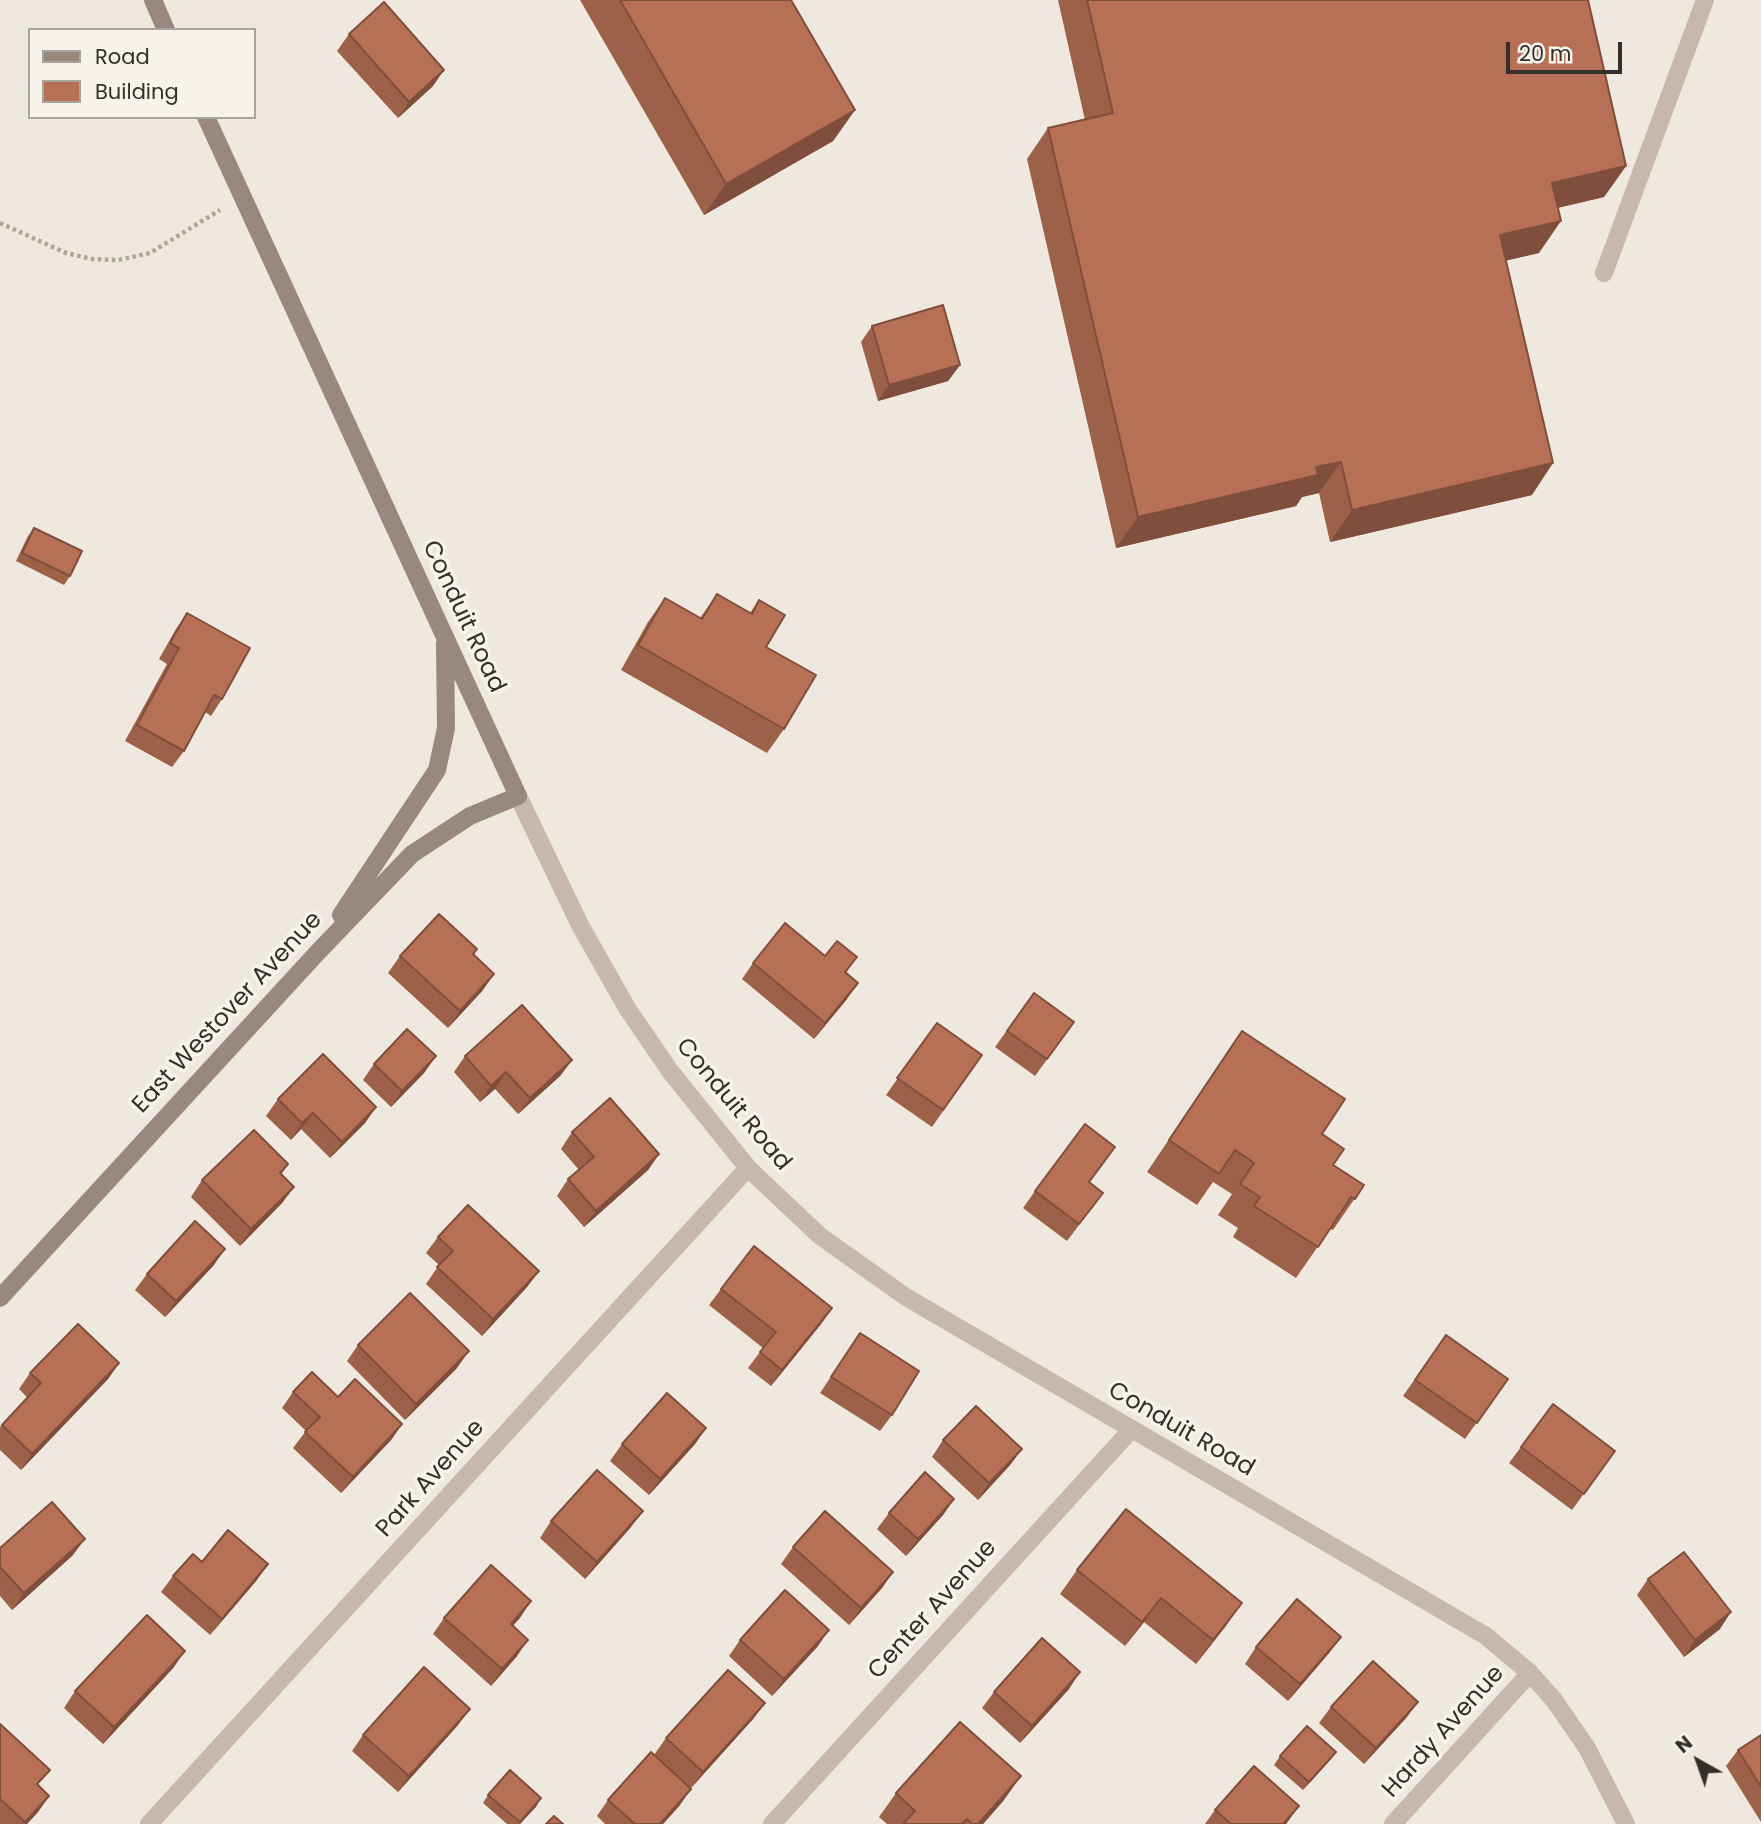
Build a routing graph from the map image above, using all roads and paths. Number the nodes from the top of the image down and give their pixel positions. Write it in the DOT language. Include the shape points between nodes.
graph roads {
  1 [pos="153,0"];
  2 [pos="1705,0"];
  3 [pos="165,28"];
  4 [pos="207,119"];
  5 [pos="242,196"];
  6 [pos="0,223"];
  7 [pos="1604,273"];
  8 [pos="445,637"];
  9 [pos="518,796"];
  10 [pos="317,953"];
  11 [pos="748,1168"];
  12 [pos="0,1298"];
  13 [pos="1131,1430"];
  14 [pos="1530,1673"];
  15 [pos="149,1824"];
  16 [pos="772,1824"];
  17 [pos="1393,1824"];
  18 [pos="1626,1824"];
  1 -- 3 [label="main road"];
  2 -- 7 [label="street"];
  4 -- 5 [label="main road, Conduit Road"];
  5 -- 6 [label="path" via="150,253 118,260 66,253"];
  5 -- 8 [label="main road, Conduit Road"];
  8 -- 9 [label="main road, Conduit Road"];
  8 -- 10 [label="main road" via="446,728 436,770"];
  9 -- 10 [label="main road, East Westover Avenue" via="461,821 412,854"];
  9 -- 11 [label="street, Conduit Road" via="626,1008"];
  10 -- 12 [label="main road, East Westover Avenue"];
  11 -- 13 [label="street, Conduit Road" via="820,1236 906,1297"];
  11 -- 15 [label="street, Park Avenue"];
  13 -- 14 [label="street, Conduit Road" via="1486,1636"];
  13 -- 16 [label="street, Center Avenue"];
  14 -- 17 [label="street, Hardy Avenue"];
  14 -- 18 [label="street, Conduit Road" via="1587,1748"];
}
